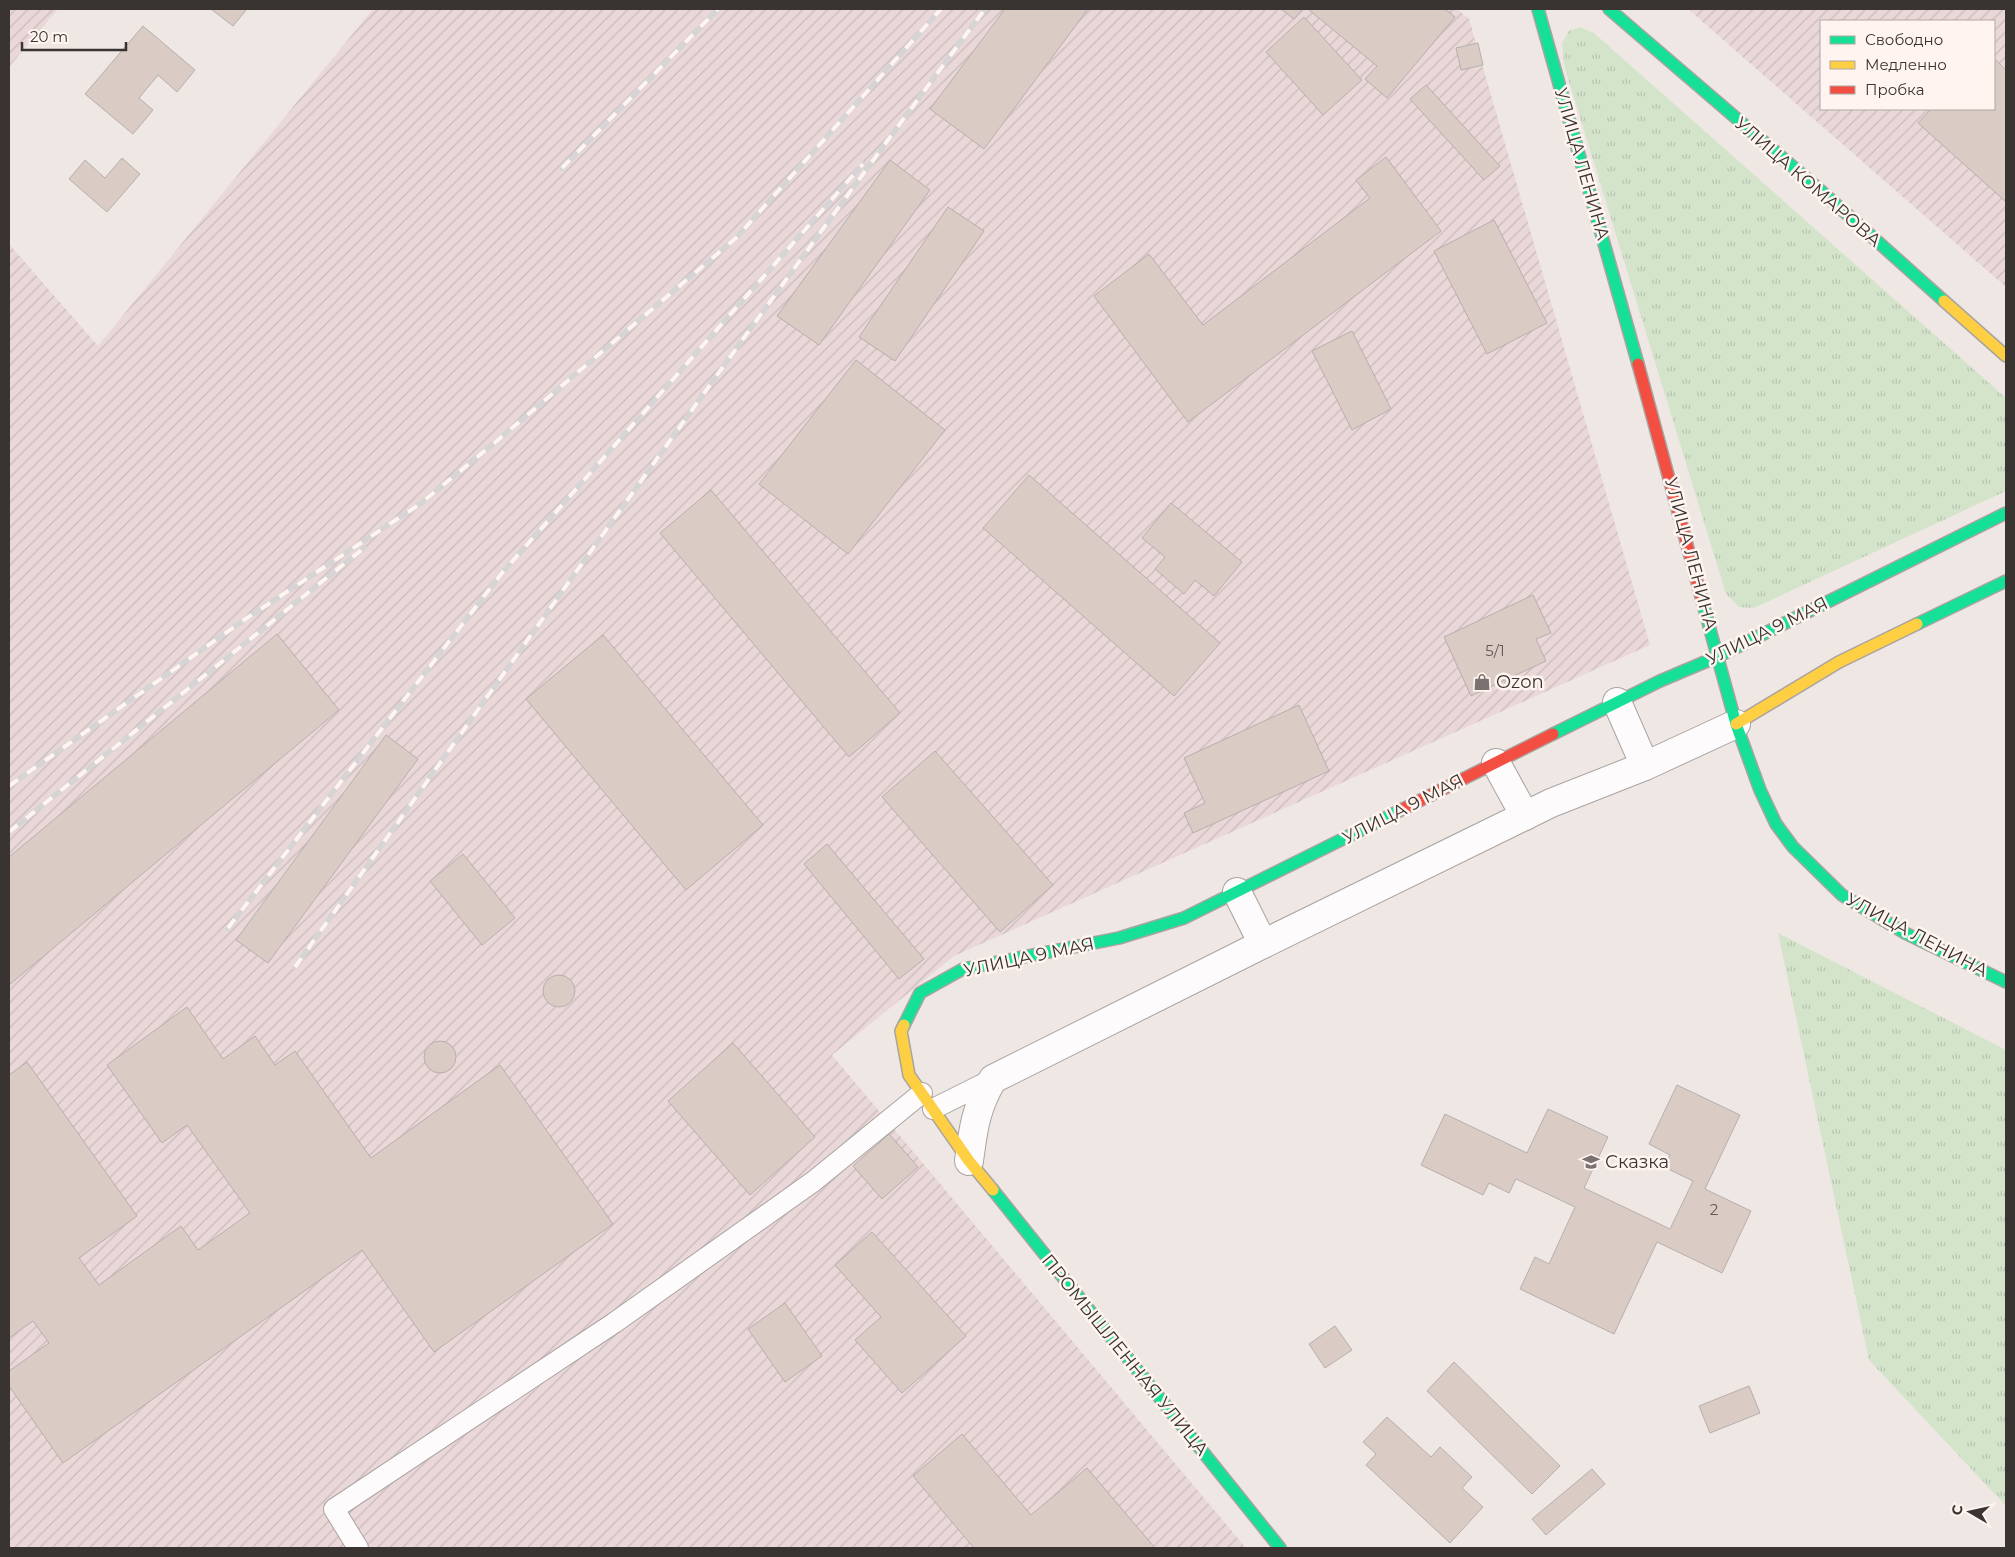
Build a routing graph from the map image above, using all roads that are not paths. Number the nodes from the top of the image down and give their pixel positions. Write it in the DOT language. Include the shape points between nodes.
graph roads {
  1 [pos="1538,9"];
  2 [pos="1609,9"];
  3 [pos="2006,356"];
  4 [pos="2006,514"];
  5 [pos="2006,581"];
  6 [pos="1719,656"];
  7 [pos="1617,702"];
  8 [pos="1736,724"];
  9 [pos="1496,763"];
  10 [pos="1645,766"];
  11 [pos="1525,816"];
  12 [pos="1237,892"];
  13 [pos="1263,944"];
  14 [pos="2006,982"];
  15 [pos="992,1079"];
  16 [pos="927,1101"];
  17 [pos="970,1161"];
  18 [pos="358,1548"];
  19 [pos="1280,1548"];
  1 -- 6 [label="street, УЛИЦА ЛЕНИНА"];
  2 -- 3 [label="street, УЛИЦА КОМАРОВА" via="1820,190"];
  4 -- 6 [label="street, УЛИЦА 9 МАЯ"];
  5 -- 8 [label="street" via="1839,662"];
  6 -- 7 [label="street, УЛИЦА 9 МАЯ"];
  6 -- 8 [label="street, УЛИЦА ЛЕНИНА"];
  7 -- 9 [label="street, УЛИЦА 9 МАЯ"];
  7 -- 10 [label="street"];
  8 -- 10 [label="street"];
  8 -- 14 [label="street, УЛИЦА ЛЕНИНА" via="1776,824 1793,847 1842,895 1905,933"];
  9 -- 11 [label="street"];
  9 -- 12 [label="street, УЛИЦА 9 МАЯ"];
  10 -- 11 [label="street"];
  11 -- 13 [label="street"];
  12 -- 13 [label="street"];
  12 -- 16 [label="street, УЛИЦА 9 МАЯ" via="1184,918 1120,938 963,969 920,993 901,1030 909,1075"];
  13 -- 15 [label="street"];
  15 -- 16 [label="lane"];
  15 -- 17 [label="street" via="982,1095 974,1123"];
  16 -- 17 [label="street, УЛИЦА 9 МАЯ"];
  16 -- 18 [label="lane" via="614,1322 334,1509"];
  17 -- 19 [label="street, ПРОМЫШЛЕННАЯ УЛИЦА"];
}
